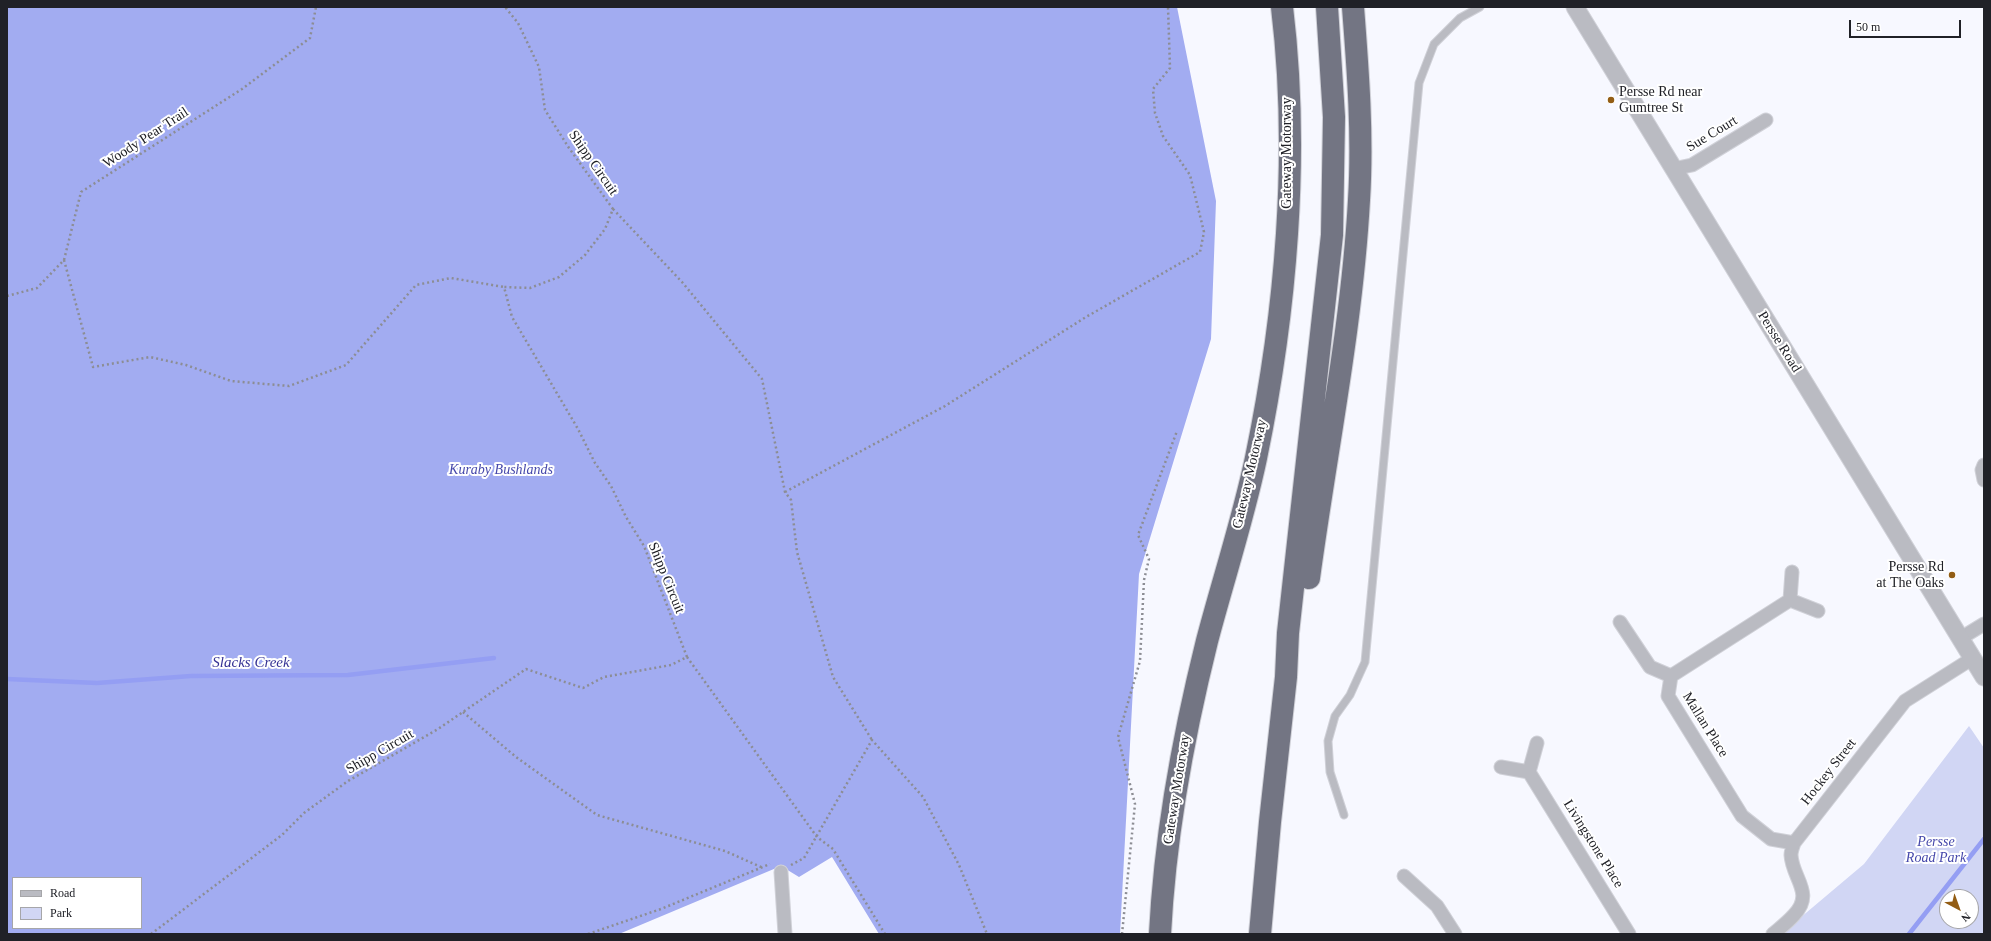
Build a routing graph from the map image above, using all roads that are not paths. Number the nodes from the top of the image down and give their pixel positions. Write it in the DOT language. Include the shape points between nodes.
graph roads {
  1 [pos="1282,7"];
  2 [pos="1327,7"];
  3 [pos="1353,7"];
  4 [pos="1480,7"];
  5 [pos="1575,7"];
  6 [pos="1766,120"];
  7 [pos="1673,169"];
  8 [pos="1984,465"];
  9 [pos="1984,480"];
  10 [pos="1792,572"];
  11 [pos="1790,600"];
  12 [pos="1818,611"];
  13 [pos="1620,622"];
  14 [pos="1984,624"];
  15 [pos="1961,638"];
  16 [pos="1973,658"];
  17 [pos="1671,676"];
  18 [pos="1286,677"];
  19 [pos="1984,677"];
  20 [pos="1537,743"];
  21 [pos="1500,767"];
  22 [pos="1529,772"];
  23 [pos="1344,815"];
  24 [pos="1794,843"];
  25 [pos="781,872"];
  26 [pos="1404,876"];
  27 [pos="785,934"];
  28 [pos="1160,934"];
  29 [pos="1260,934"];
  30 [pos="1455,934"];
  31 [pos="1629,934"];
  32 [pos="1773,934"];
  1 -- 28 [label="highway, Gateway Motorway" via="1289,125 1289,188 1280,316 1256,460 1208,639 1181,759 1168,845"];
  2 -- 18 [label="highway" via="1334,117 1332,235 1288,633"];
  3 -- 18 [label="highway" via="1360,113 1359,200 1354,265 1302,626"];
  4 -- 23 [label="lane" via="1460,18 1434,44 1419,83 1364,662 1350,695 1335,716 1328,741 1330,772"];
  5 -- 7 [label="street, Persse Road"];
  6 -- 7 [label="street, Sue Court" via="1692,165"];
  7 -- 15 [label="street, Persse Road"];
  8 -- 9 [label="street"];
  10 -- 11 [label="street"];
  11 -- 12 [label="street"];
  11 -- 17 [label="street"];
  13 -- 17 [label="street" via="1650,667"];
  14 -- 15 [label="street"];
  15 -- 16 [label="street, Persse Road"];
  16 -- 19 [label="street, Persse Road"];
  16 -- 24 [label="street, Hockey Street" via="1905,701"];
  17 -- 24 [label="street, Mallan Place" via="1668,696 1742,816 1770,839"];
  18 -- 29 [label="highway"];
  20 -- 22 [label="street"];
  21 -- 22 [label="street"];
  22 -- 31 [label="street, Livingstone Place"];
  24 -- 32 [label="street" via="1791,854 1804,900 1795,915"];
  25 -- 27 [label="street"];
  26 -- 30 [label="street" via="1437,906"];
}
